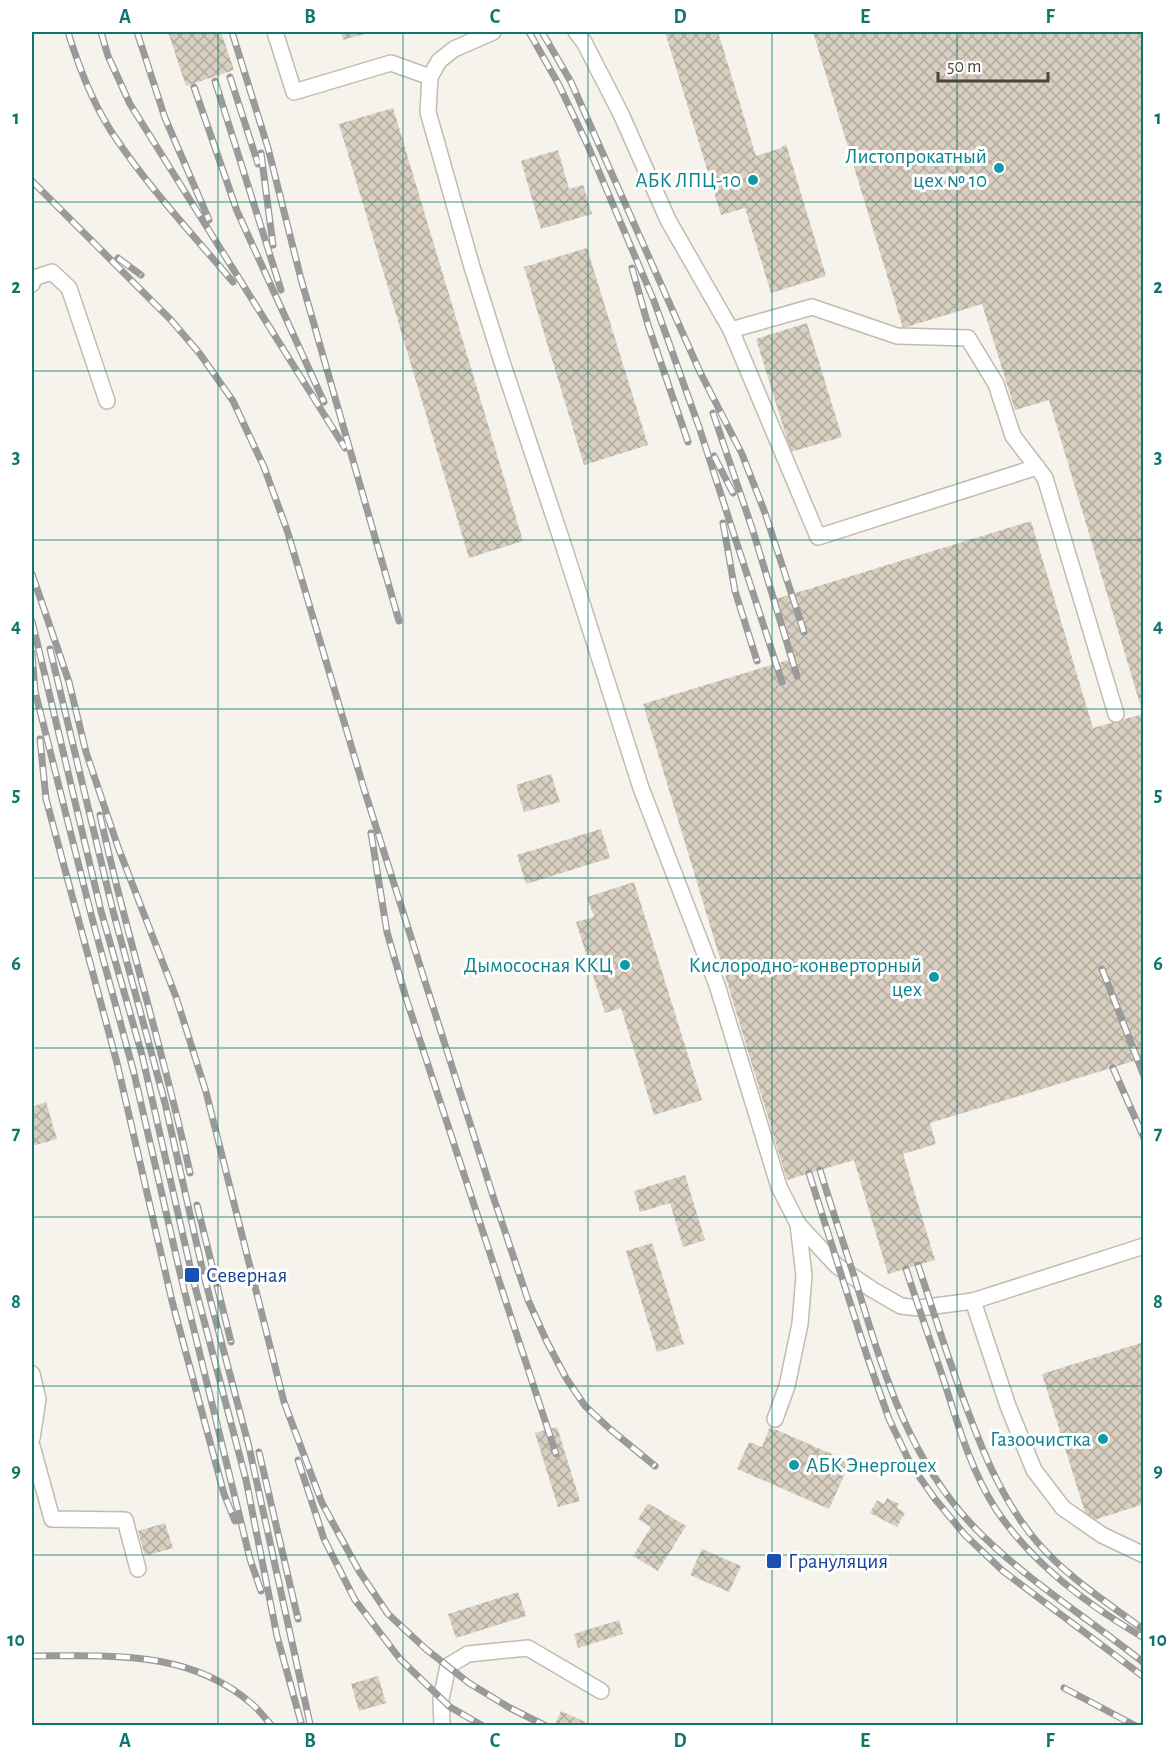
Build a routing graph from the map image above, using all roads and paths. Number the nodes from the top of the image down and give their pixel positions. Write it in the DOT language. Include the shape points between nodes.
graph roads {
  1 [pos="275,32"];
  2 [pos="493,32"];
  3 [pos="576,32"];
  4 [pos="430,77"];
  5 [pos="32,284"];
  6 [pos="731,330"];
  7 [pos="106,401"];
  8 [pos="1037,467"];
  9 [pos="1116,714"];
  10 [pos="798,1224"];
  11 [pos="1143,1246"];
  12 [pos="973,1301"];
  13 [pos="32,1374"];
  14 [pos="775,1419"];
  15 [pos="32,1438"];
  16 [pos="32,1446"];
  17 [pos="1143,1555"];
  18 [pos="138,1569"];
  19 [pos="601,1691"];
  20 [pos="442,1725"];
  1 -- 4 [label="lane" via="294,92 391,63"];
  2 -- 4 [label="lane" via="454,49 439,61"];
  3 -- 6 [label="lane" via="621,114 668,220"];
  4 -- 10 [label="lane" via="428,112 502,362 641,788 717,985 779,1187"];
  5 -- 7 [label="lane" via="34,278 52,272 69,288"];
  6 -- 8 [label="lane" via="812,307 897,336 968,338 996,384 1013,436"];
  6 -- 8 [label="lane" via="818,537"];
  8 -- 9 [label="lane" via="1045,478"];
  10 -- 12 [label="lane" via="837,1266 901,1306 932,1307"];
  10 -- 14 [label="lane" via="804,1276 800,1324 788,1386"];
  11 -- 12 [label="lane"];
  12 -- 17 [label="lane" via="1034,1470 1063,1508 1102,1535"];
  13 -- 15 [label="lane" via="38,1399"];
  16 -- 18 [label="lane" via="52,1519 125,1520"];
  19 -- 20 [label="lane" via="528,1648 468,1654 448,1666 441,1699"];
}
